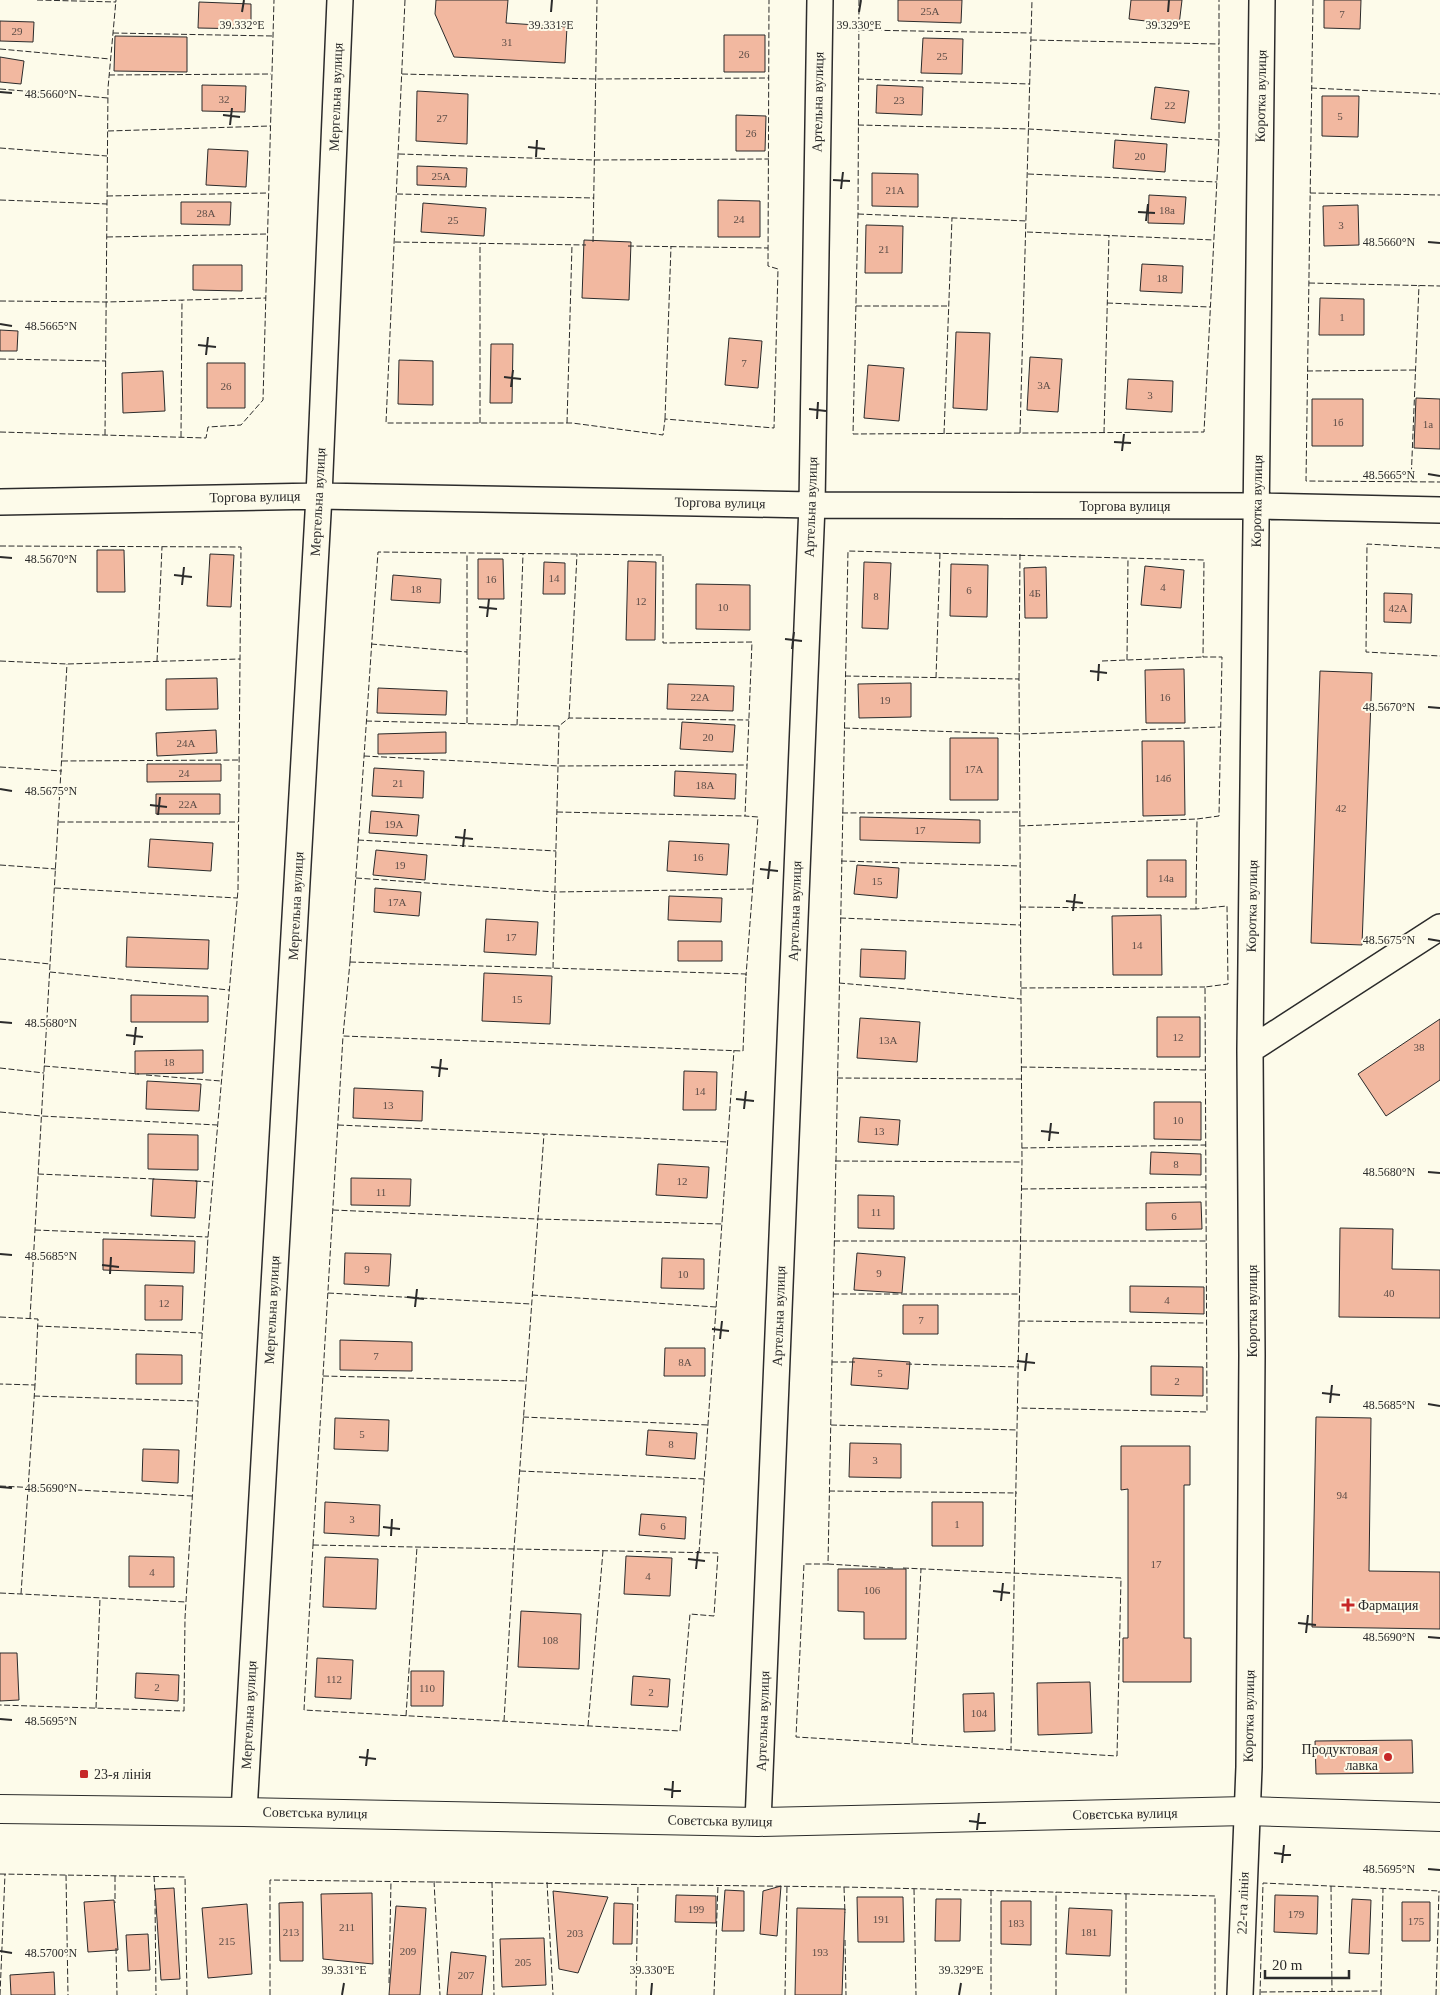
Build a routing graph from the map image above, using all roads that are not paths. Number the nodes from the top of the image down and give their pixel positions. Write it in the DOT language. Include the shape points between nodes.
graph roads {
  1 [pos="340,0"];
  2 [pos="820,0"];
  3 [pos="1262,0"];
  4 [pos="319,496"];
  5 [pos="0,502"];
  6 [pos="812,504"];
  7 [pos="1257,506"];
  8 [pos="1440,510"];
  9 [pos="1440,927"];
  10 [pos="1250,1050"];
  11 [pos="0,1809"];
  12 [pos="1246,1811"];
  13 [pos="244,1812"];
  14 [pos="1440,1816"];
  15 [pos="758,1822"];
  16 [pos="1240,1995"];
  1 -- 4 [label="street, Мергельна вулиця"];
  2 -- 6 [label="street, Артельна вулиця"];
  3 -- 7 [label="street, Коротка вулиця"];
  4 -- 5 [label="street, Торгова вулиця"];
  4 -- 6 [label="street, Торгова вулиця"];
  4 -- 13 [label="street, Мергельна вулиця"];
  6 -- 7 [label="street, Торгова вулиця"];
  6 -- 15 [label="street, Артельна вулиця"];
  7 -- 8 [label="street, Торгова вулиця"];
  7 -- 10 [label="street, Коротка вулиця"];
  9 -- 10 [label="street"];
  10 -- 12 [label="street, Коротка вулиця" via="1252,1355"];
  11 -- 13 [label="main road, Совєтська вулиця"];
  12 -- 14 [label="main road, Совєтська вулиця"];
  12 -- 15 [label="main road, Совєтська вулиця"];
  12 -- 16 [label="street, 22-га лінія"];
  13 -- 15 [label="main road, Совєтська вулиця"];
}
